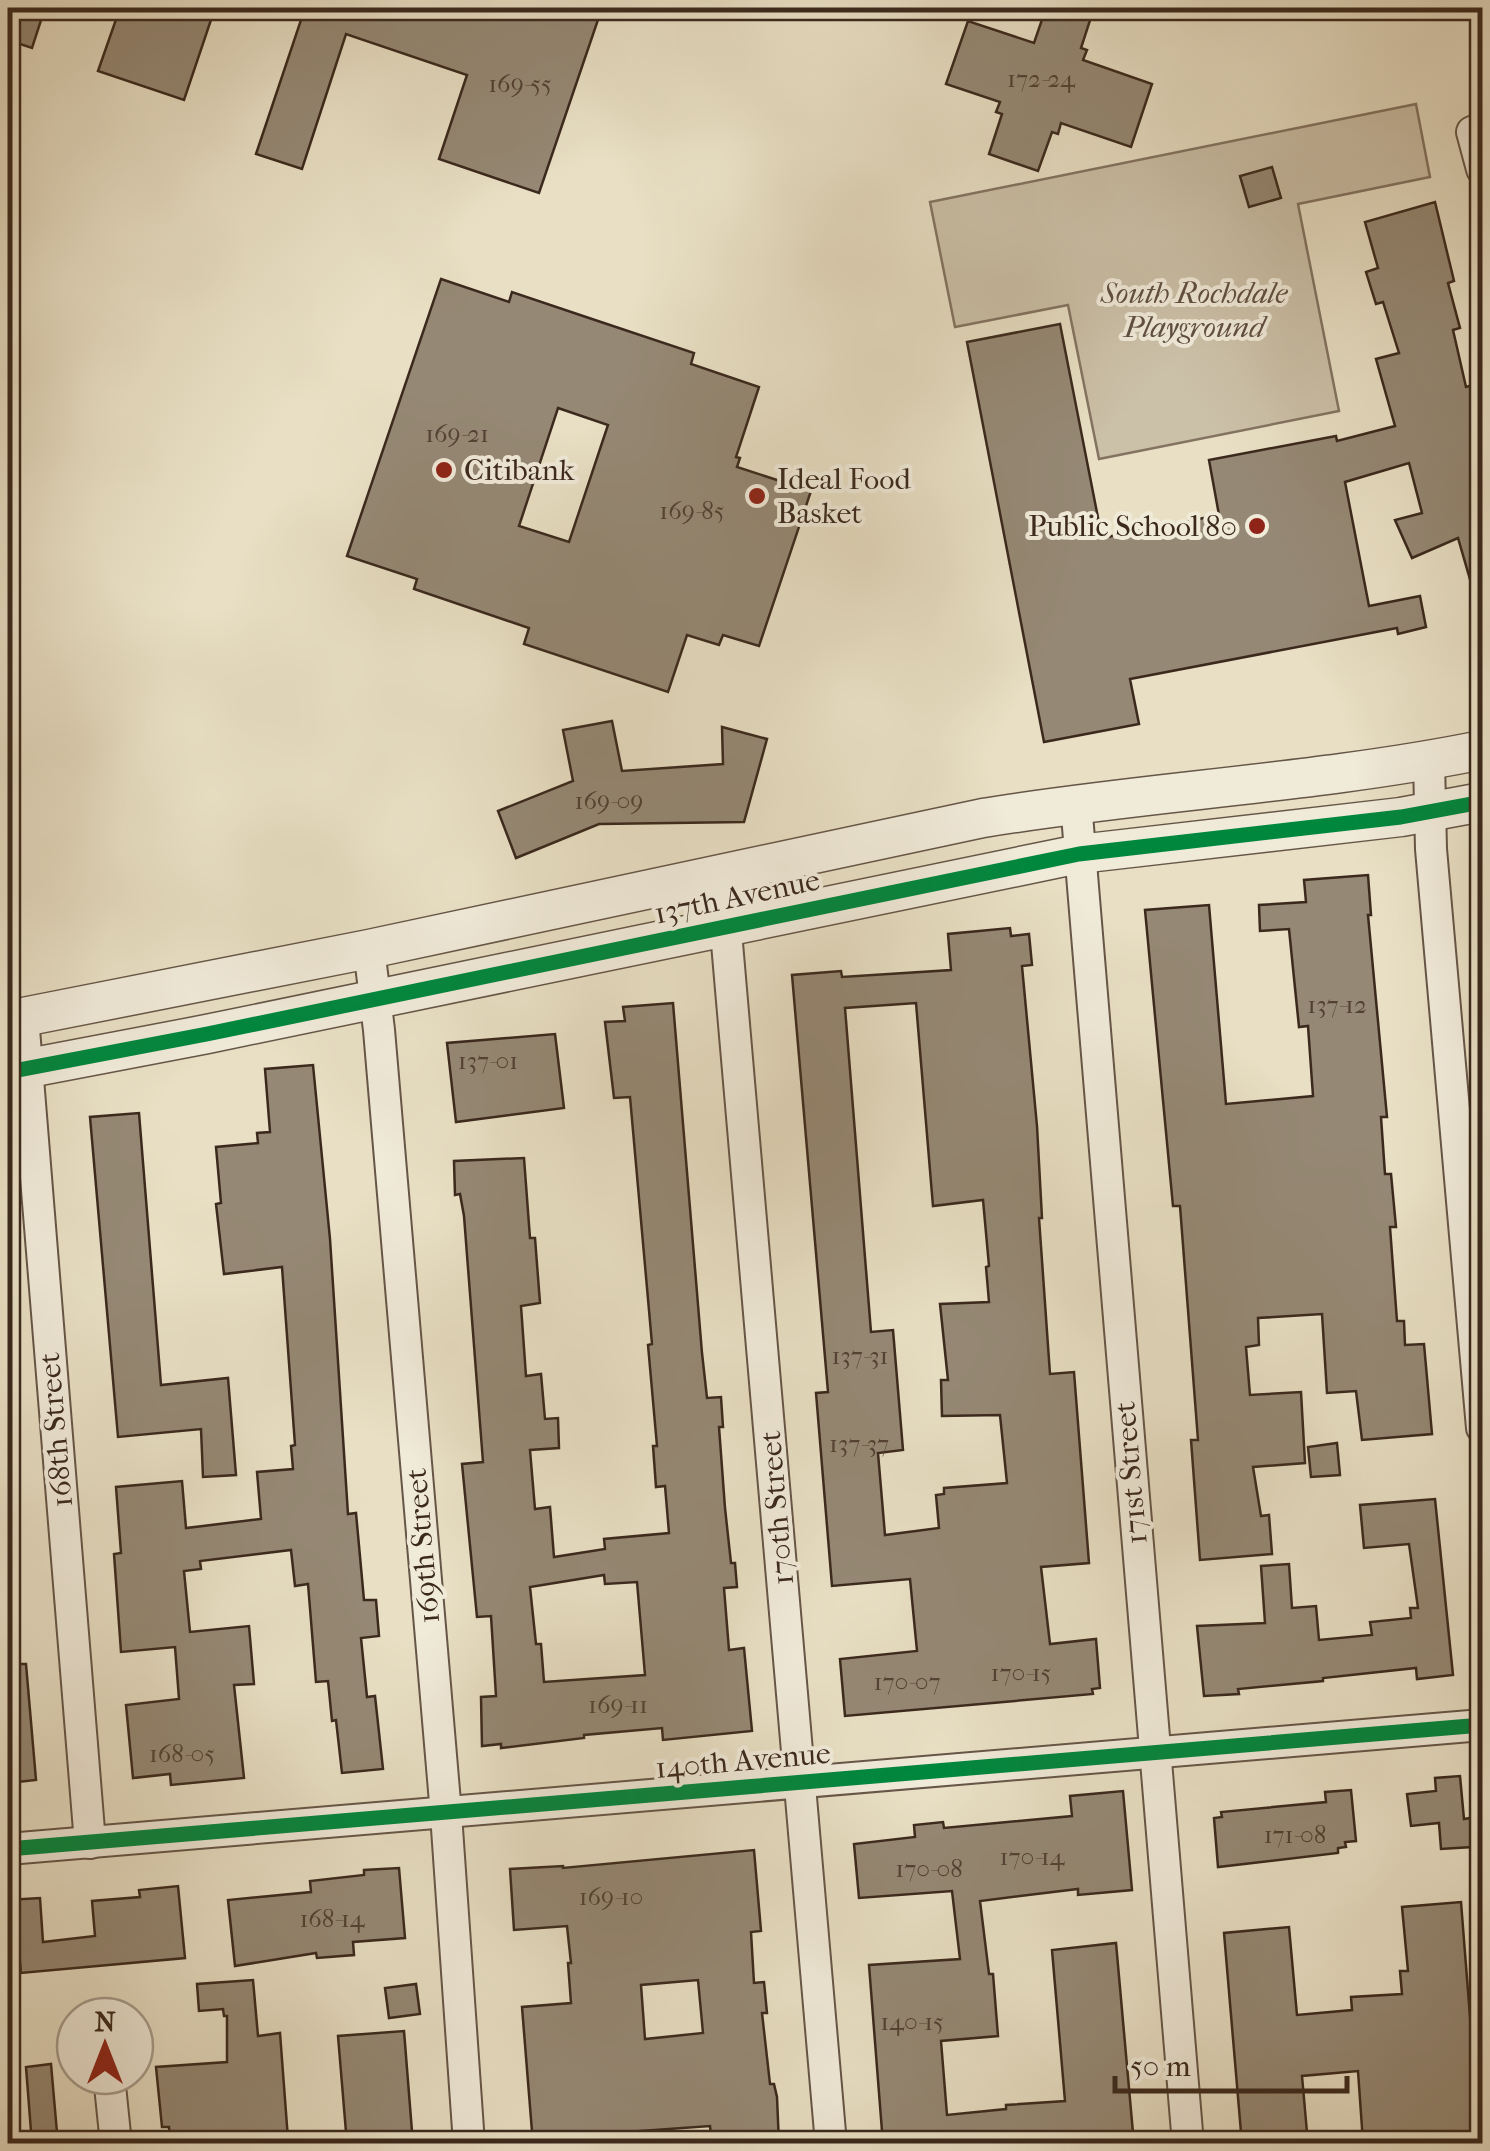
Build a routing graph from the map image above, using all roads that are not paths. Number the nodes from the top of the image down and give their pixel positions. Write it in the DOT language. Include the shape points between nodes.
graph roads {
  1 [pos="1477,130"];
  2 [pos="1482,169"];
  3 [pos="1482,750"];
  4 [pos="1429,761"];
  5 [pos="1482,802"];
  6 [pos="1076,803"];
  7 [pos="1429,812"];
  8 [pos="1079,854"];
  9 [pos="720,874"];
  10 [pos="728,927"];
  11 [pos="369,949"];
  12 [pos="375,1000"];
  13 [pos="15,1019"];
  14 [pos="17,1070"];
  15 [pos="1482,1428"];
  16 [pos="1482,1725"];
  17 [pos="1154,1754"];
  18 [pos="800,1784"];
  19 [pos="446,1814"];
  20 [pos="90,1843"];
  21 [pos="8,1849"];
  22 [pos="112,2096"];
  23 [pos="116,2144"];
  24 [pos="470,2144"];
  25 [pos="830,2144"];
  26 [pos="1188,2144"];
  1 -- 2 [label="street"];
  3 -- 4 [label="street, 137th Avenue"];
  4 -- 6 [label="street, 137th Avenue"];
  4 -- 7 [label="street"];
  5 -- 7 [label="street, 137th Avenue"];
  6 -- 8 [label="street, 171st Street"];
  6 -- 9 [label="street, 137th Avenue"];
  7 -- 8 [label="street, 137th Avenue"];
  7 -- 15 [label="street"];
  8 -- 10 [label="street, 137th Avenue"];
  8 -- 17 [label="street, 171st Street"];
  9 -- 10 [label="street, 170th Street"];
  9 -- 11 [label="street, 137th Avenue"];
  10 -- 12 [label="street, 137th Avenue"];
  10 -- 18 [label="street, 170th Street"];
  11 -- 12 [label="street, 169th Street"];
  11 -- 13 [label="street, 137th Avenue"];
  12 -- 14 [label="street, 137th Avenue"];
  12 -- 19 [label="street, 169th Street"];
  13 -- 14 [label="street, 168th Street"];
  14 -- 20 [label="street, 168th Street"];
  16 -- 17 [label="street, 140th Avenue"];
  17 -- 18 [label="street, 140th Avenue"];
  17 -- 26 [label="street, 171st Street"];
  18 -- 19 [label="street, 140th Avenue"];
  18 -- 25 [label="street, 170th Street"];
  19 -- 20 [label="street, 140th Avenue"];
  19 -- 24 [label="street, 169th Street"];
  20 -- 21 [label="street, 140th Avenue"];
  22 -- 23 [label="street"];
}
